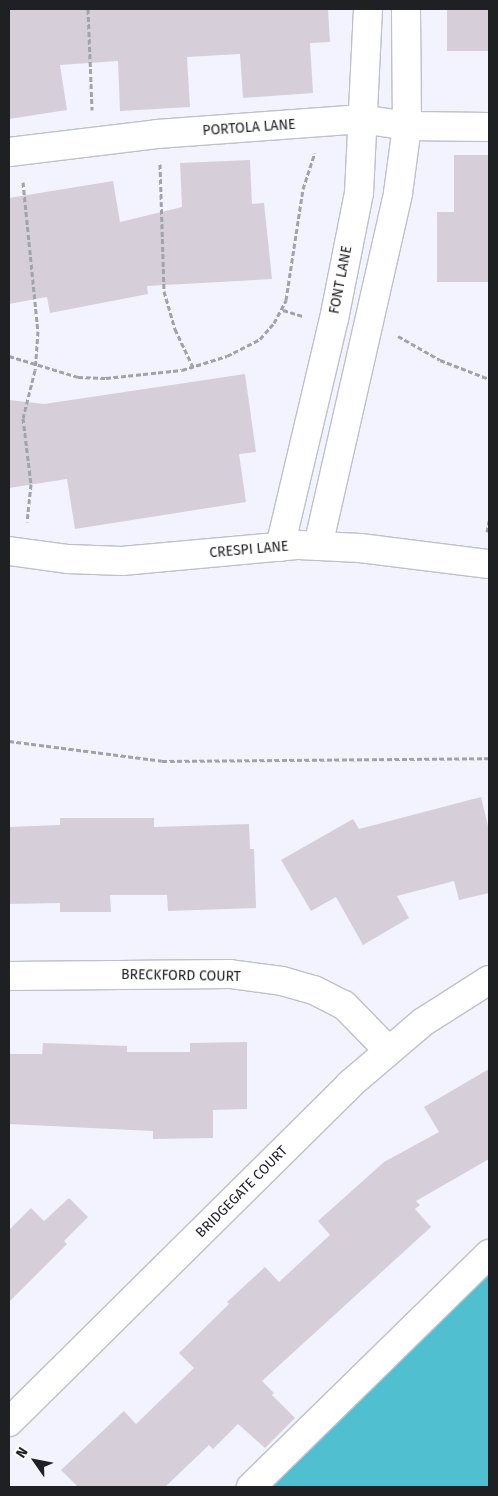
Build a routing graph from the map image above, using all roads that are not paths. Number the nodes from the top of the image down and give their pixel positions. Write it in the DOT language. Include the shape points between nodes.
graph roads {
  1 [pos="368,9"];
  2 [pos="406,9"];
  3 [pos="362,119"];
  4 [pos="407,126"];
  5 [pos="489,127"];
  6 [pos="15,152"];
  7 [pos="318,546"];
  8 [pos="280,547"];
  9 [pos="16,552"];
  10 [pos="489,564"];
  11 [pos="9,976"];
  12 [pos="489,980"];
  13 [pos="389,1051"];
  14 [pos="489,1254"];
  15 [pos="9,1422"];
  16 [pos="251,1487"];
  1 -- 3 [label="street, FONT LANE"];
  2 -- 4 [label="street"];
  3 -- 4 [label="street, PORTOLA LANE"];
  3 -- 6 [label="street, PORTOLA LANE" via="158,134"];
  3 -- 8 [label="street, FONT LANE" via="359,193 334,319"];
  4 -- 5 [label="street, PORTOLA LANE"];
  4 -- 7 [label="street" via="395,211"];
  7 -- 8 [label="street, CRESPI LANE"];
  7 -- 10 [label="street, CRESPI LANE"];
  8 -- 9 [label="street, CRESPI LANE" via="122,561 68,559"];
  11 -- 13 [label="street, BRECKFORD COURT" via="230,974 282,981 314,990 344,1005"];
  12 -- 13 [label="street, BRIDGEGATE COURT" via="423,1022"];
  13 -- 15 [label="street, BRIDGEGATE COURT" via="349,1086"];
  14 -- 16 [label="street"];
}
